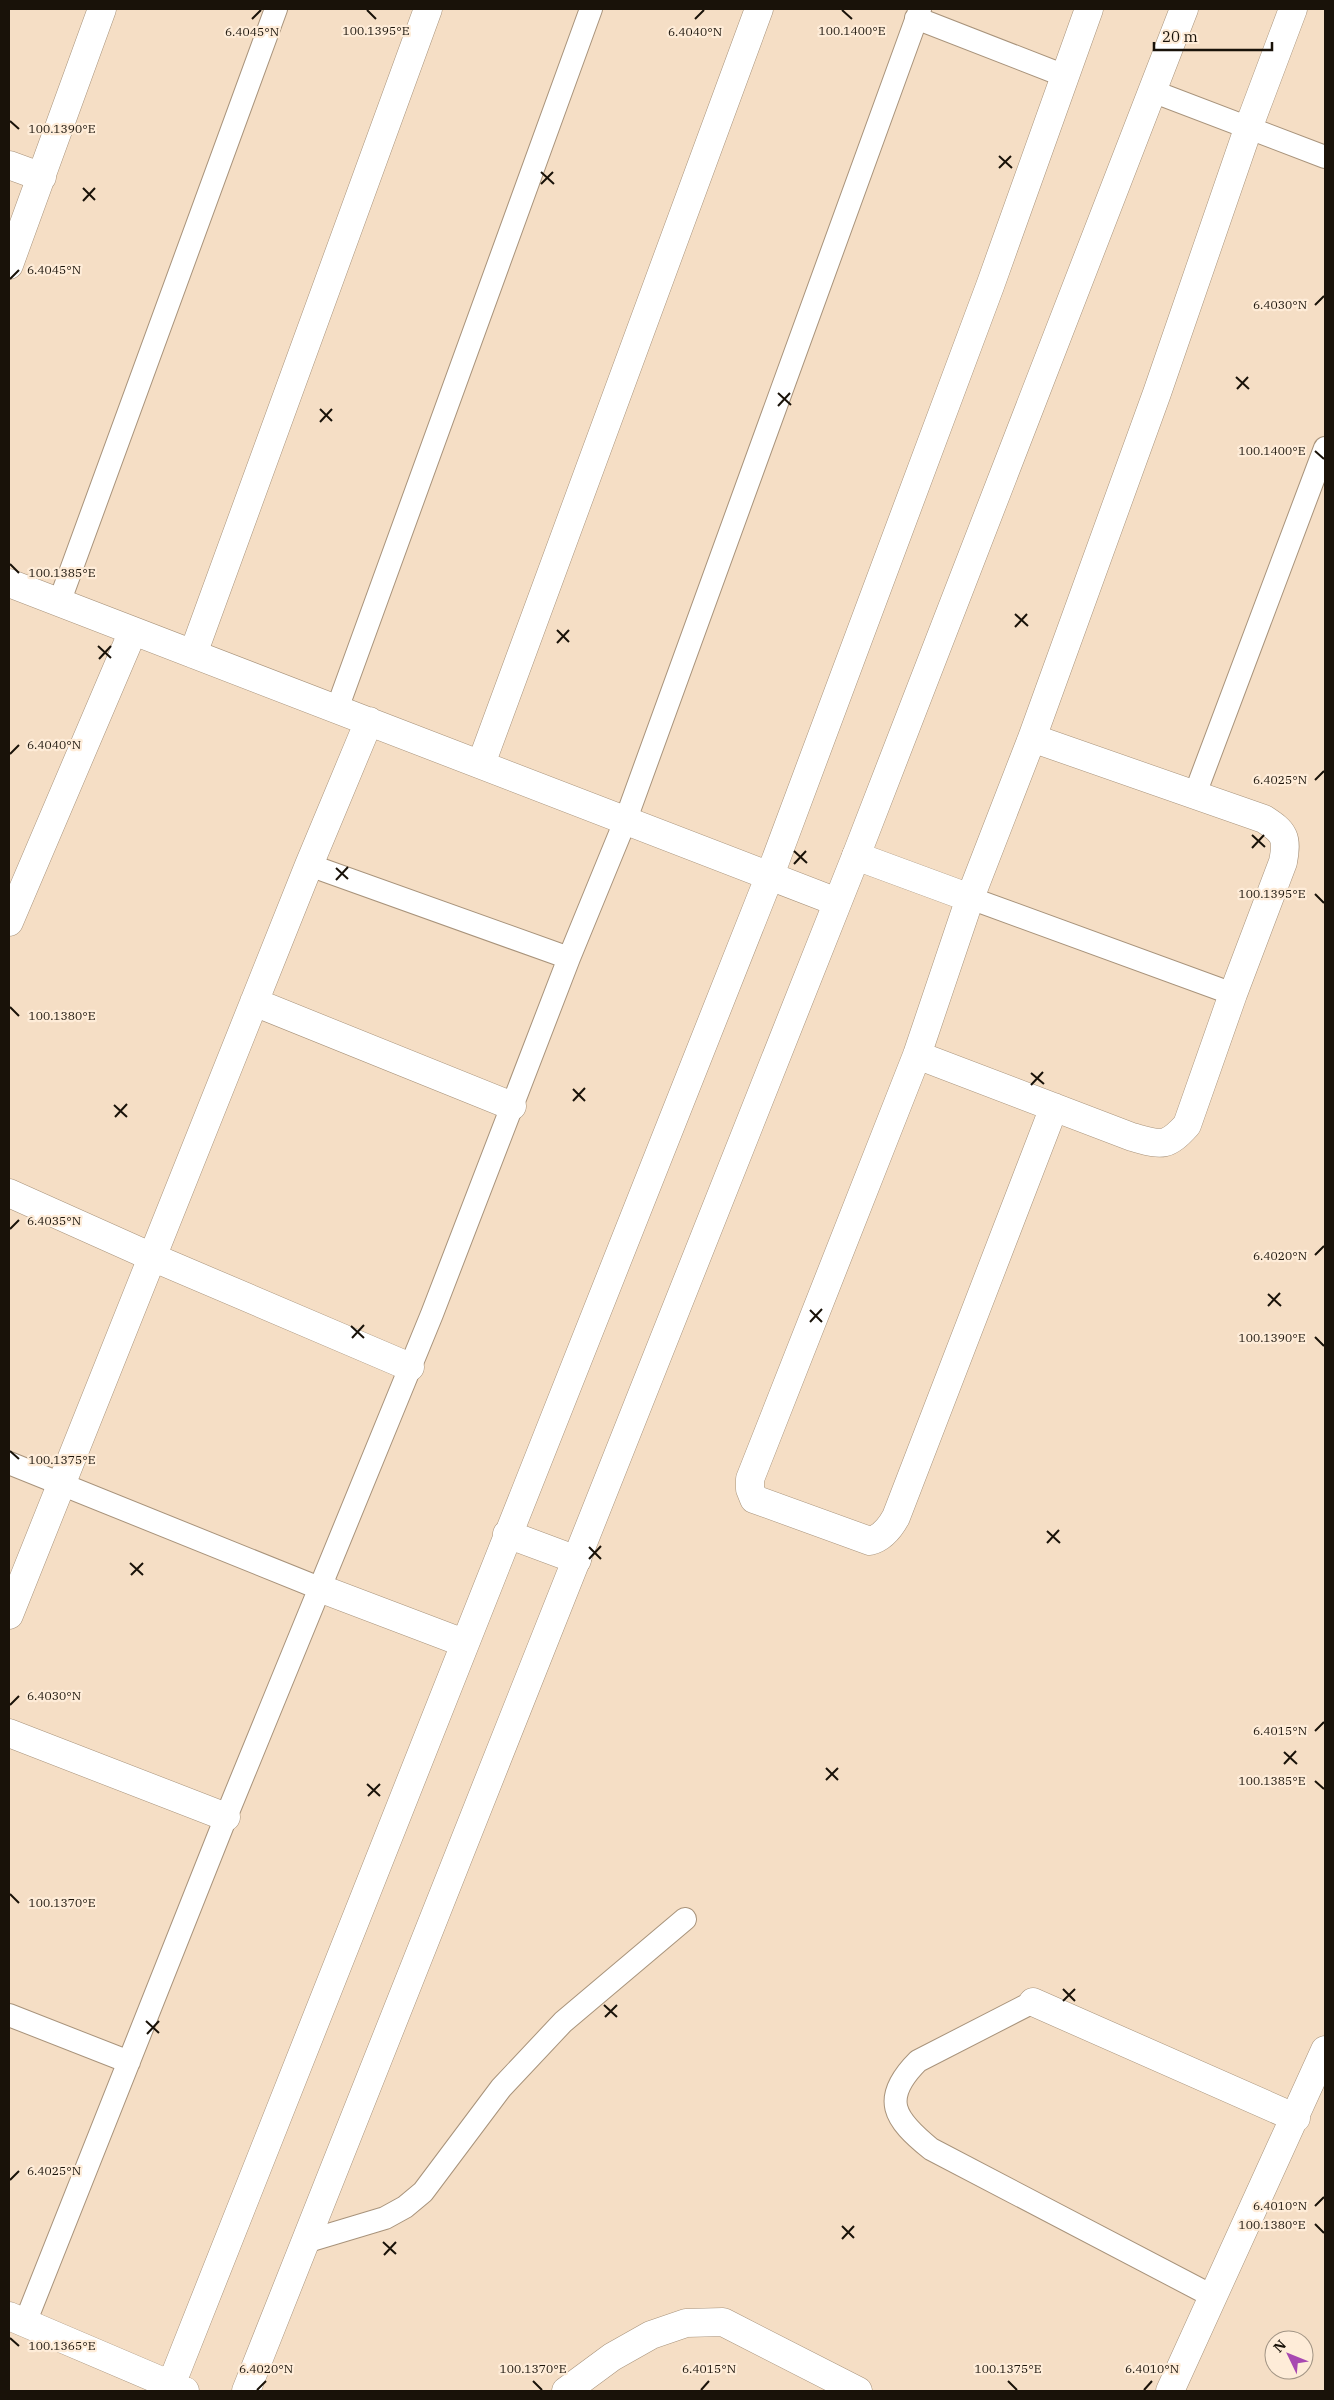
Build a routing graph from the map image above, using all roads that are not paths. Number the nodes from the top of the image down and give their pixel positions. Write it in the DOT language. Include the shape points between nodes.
graph roads {
  1 [pos="102,9"];
  2 [pos="276,9"];
  3 [pos="428,9"];
  4 [pos="591,9"];
  5 [pos="759,9"];
  6 [pos="1089,9"];
  7 [pos="1184,9"];
  8 [pos="1293,9"];
  9 [pos="918,14"];
  10 [pos="1065,76"];
  11 [pos="1152,91"];
  12 [pos="1249,126"];
  13 [pos="1325,157"];
  14 [pos="9,165"];
  15 [pos="42,178"];
  16 [pos="9,265"];
  17 [pos="1325,448"];
  18 [pos="9,583"];
  19 [pos="59,603"];
  20 [pos="134,631"];
  21 [pos="193,654"];
  22 [pos="337,709"];
  23 [pos="369,721"];
  24 [pos="1032,738"];
  25 [pos="481,764"];
  26 [pos="1195,794"];
  27 [pos="626,820"];
  28 [pos="856,856"];
  29 [pos="309,866"];
  30 [pos="770,874"];
  31 [pos="970,898"];
  32 [pos="838,902"];
  33 [pos="9,918"];
  34 [pos="569,958"];
  35 [pos="1233,994"];
  36 [pos="254,1002"];
  37 [pos="917,1055"];
  38 [pos="512,1106"];
  39 [pos="1054,1107"];
  40 [pos="9,1193"];
  41 [pos="152,1257"];
  42 [pos="410,1367"];
  43 [pos="9,1463"];
  44 [pos="61,1484"];
  45 [pos="507,1534"];
  46 [pos="577,1560"];
  47 [pos="320,1588"];
  48 [pos="9,1615"];
  49 [pos="464,1643"];
  50 [pos="9,1732"];
  51 [pos="226,1817"];
  52 [pos="685,1920"];
  53 [pos="1033,2002"];
  54 [pos="9,2015"];
  55 [pos="1325,2050"];
  56 [pos="129,2062"];
  57 [pos="1296,2118"];
  58 [pos="305,2242"];
  59 [pos="1214,2297"];
  60 [pos="17,2320"];
  61 [pos="178,2388"];
  62 [pos="246,2391"];
  63 [pos="566,2391"];
  64 [pos="858,2391"];
  65 [pos="1170,2391"];
  1 -- 15 [label="street"];
  2 -- 19 [label="lane"];
  3 -- 21 [label="street"];
  4 -- 22 [label="lane"];
  5 -- 25 [label="street"];
  6 -- 10 [label="street"];
  7 -- 11 [label="street"];
  8 -- 12 [label="street"];
  9 -- 10 [label="lane"];
  9 -- 27 [label="lane"];
  10 -- 30 [label="street"];
  11 -- 12 [label="lane"];
  11 -- 28 [label="street"];
  12 -- 13 [label="lane"];
  12 -- 24 [label="street" via="1157,394"];
  14 -- 15 [label="street"];
  15 -- 16 [label="street"];
  17 -- 26 [label="lane"];
  18 -- 19 [label="street"];
  19 -- 20 [label="street"];
  20 -- 21 [label="street"];
  20 -- 33 [label="street"];
  21 -- 22 [label="street"];
  22 -- 23 [label="street"];
  23 -- 25 [label="street"];
  23 -- 29 [label="street"];
  24 -- 26 [label="street"];
  24 -- 31 [label="street"];
  25 -- 27 [label="street"];
  26 -- 35 [label="street" via="1264,819 1280,830 1286,844 1283,862"];
  27 -- 30 [label="street"];
  27 -- 34 [label="lane"];
  28 -- 31 [label="street"];
  28 -- 32 [label="street"];
  29 -- 34 [label="lane"];
  29 -- 36 [label="street"];
  30 -- 32 [label="street"];
  30 -- 45 [label="street"];
  31 -- 35 [label="lane"];
  31 -- 37 [label="street"];
  32 -- 46 [label="street"];
  34 -- 38 [label="lane"];
  35 -- 39 [label="street" via="1188,1125 1172,1141 1156,1144"];
  36 -- 38 [label="street"];
  36 -- 41 [label="street"];
  37 -- 39 [label="street"];
  37 -- 39 [label="street" via="750,1480 754,1499 870,1541 877,1540 891,1526"];
  38 -- 42 [label="lane"];
  40 -- 41 [label="street"];
  41 -- 42 [label="street"];
  41 -- 44 [label="street"];
  42 -- 47 [label="lane"];
  43 -- 44 [label="lane"];
  44 -- 47 [label="lane"];
  44 -- 48 [label="street"];
  45 -- 46 [label="street"];
  45 -- 49 [label="street"];
  46 -- 58 [label="street"];
  47 -- 49 [label="street"];
  47 -- 51 [label="lane"];
  49 -- 61 [label="street"];
  50 -- 51 [label="street"];
  51 -- 56 [label="lane"];
  52 -- 58 [label="lane" via="563,2022 501,2088 423,2192 385,2218"];
  53 -- 57 [label="street"];
  53 -- 59 [label="lane" via="918,2061 904,2075 897,2088 895,2107 907,2130 931,2149"];
  54 -- 56 [label="lane"];
  55 -- 57 [label="street"];
  56 -- 60 [label="lane"];
  57 -- 59 [label="street"];
  58 -- 62 [label="street"];
  59 -- 65 [label="street"];
  60 -- 61 [label="street"];
  63 -- 64 [label="street" via="650,2334 686,2323 724,2322"];
}
